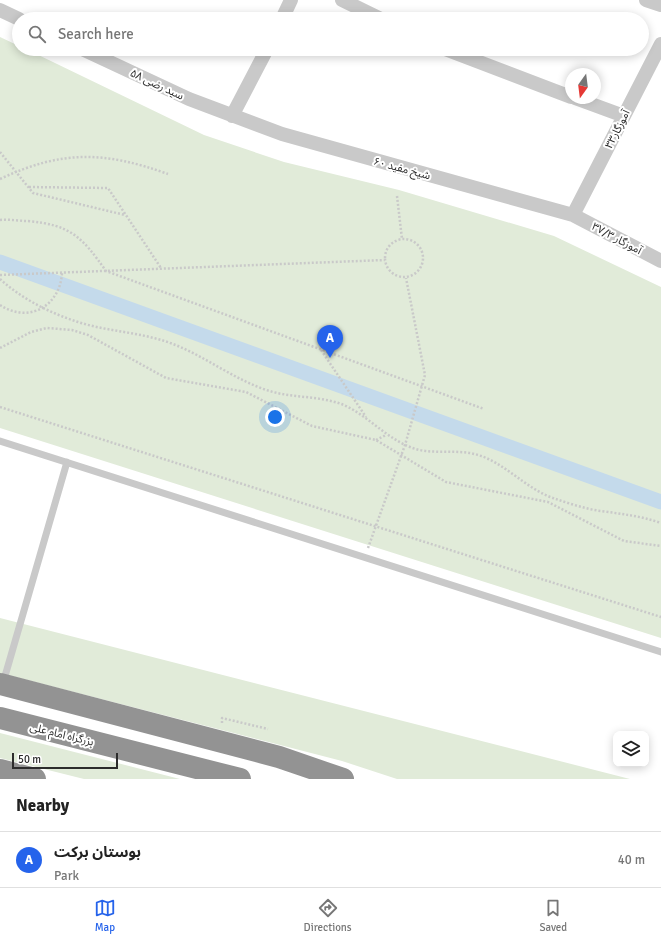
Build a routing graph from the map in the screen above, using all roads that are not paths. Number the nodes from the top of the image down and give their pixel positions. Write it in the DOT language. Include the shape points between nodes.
graph roads {
  1 [pos="291,0"];
  2 [pos="342,0"];
  3 [pos="646,0"];
  4 [pos="661,5"];
  5 [pos="0,10"];
  6 [pos="285,12"];
  7 [pos="366,12"];
  8 [pos="12,16"];
  9 [pos="661,44"];
  10 [pos="97,56"];
  11 [pos="262,56"];
  12 [pos="463,56"];
  13 [pos="565,95"];
  14 [pos="591,104"];
  15 [pos="232,116"];
  16 [pos="624,116"];
  17 [pos="573,215"];
  18 [pos="661,262"];
  19 [pos="0,441"];
  20 [pos="67,462"];
  21 [pos="661,652"];
  22 [pos="1,684"];
  23 [pos="0,718"];
  24 [pos="0,770"];
  25 [pos="35,779"];
  26 [pos="240,779"];
  27 [pos="343,779"];
  1 -- 6 [label="street"];
  2 -- 7 [label="street"];
  3 -- 4 [label="street"];
  5 -- 8 [label="street"];
  9 -- 16 [label="street, آموزگار۳۳"];
  10 -- 15 [label="street, سید رضی ۵۸" via="189,100"];
  11 -- 15 [label="street"];
  12 -- 13 [label="street"];
  14 -- 16 [label="street"];
  15 -- 17 [label="street, شیخ مفید ۶۰" via="282,134"];
  16 -- 17 [label="street, آموزگار۳۳"];
  17 -- 18 [label="street, آموزگار ۳۷/۳"];
  19 -- 20 [label="lane"];
  20 -- 21 [label="lane"];
  20 -- 22 [label="lane"];
  22 -- 27 [label="highway" via="280,757"];
  23 -- 26 [label="highway, بزرگراه امام علی"];
  24 -- 25 [label="highway"];
}
